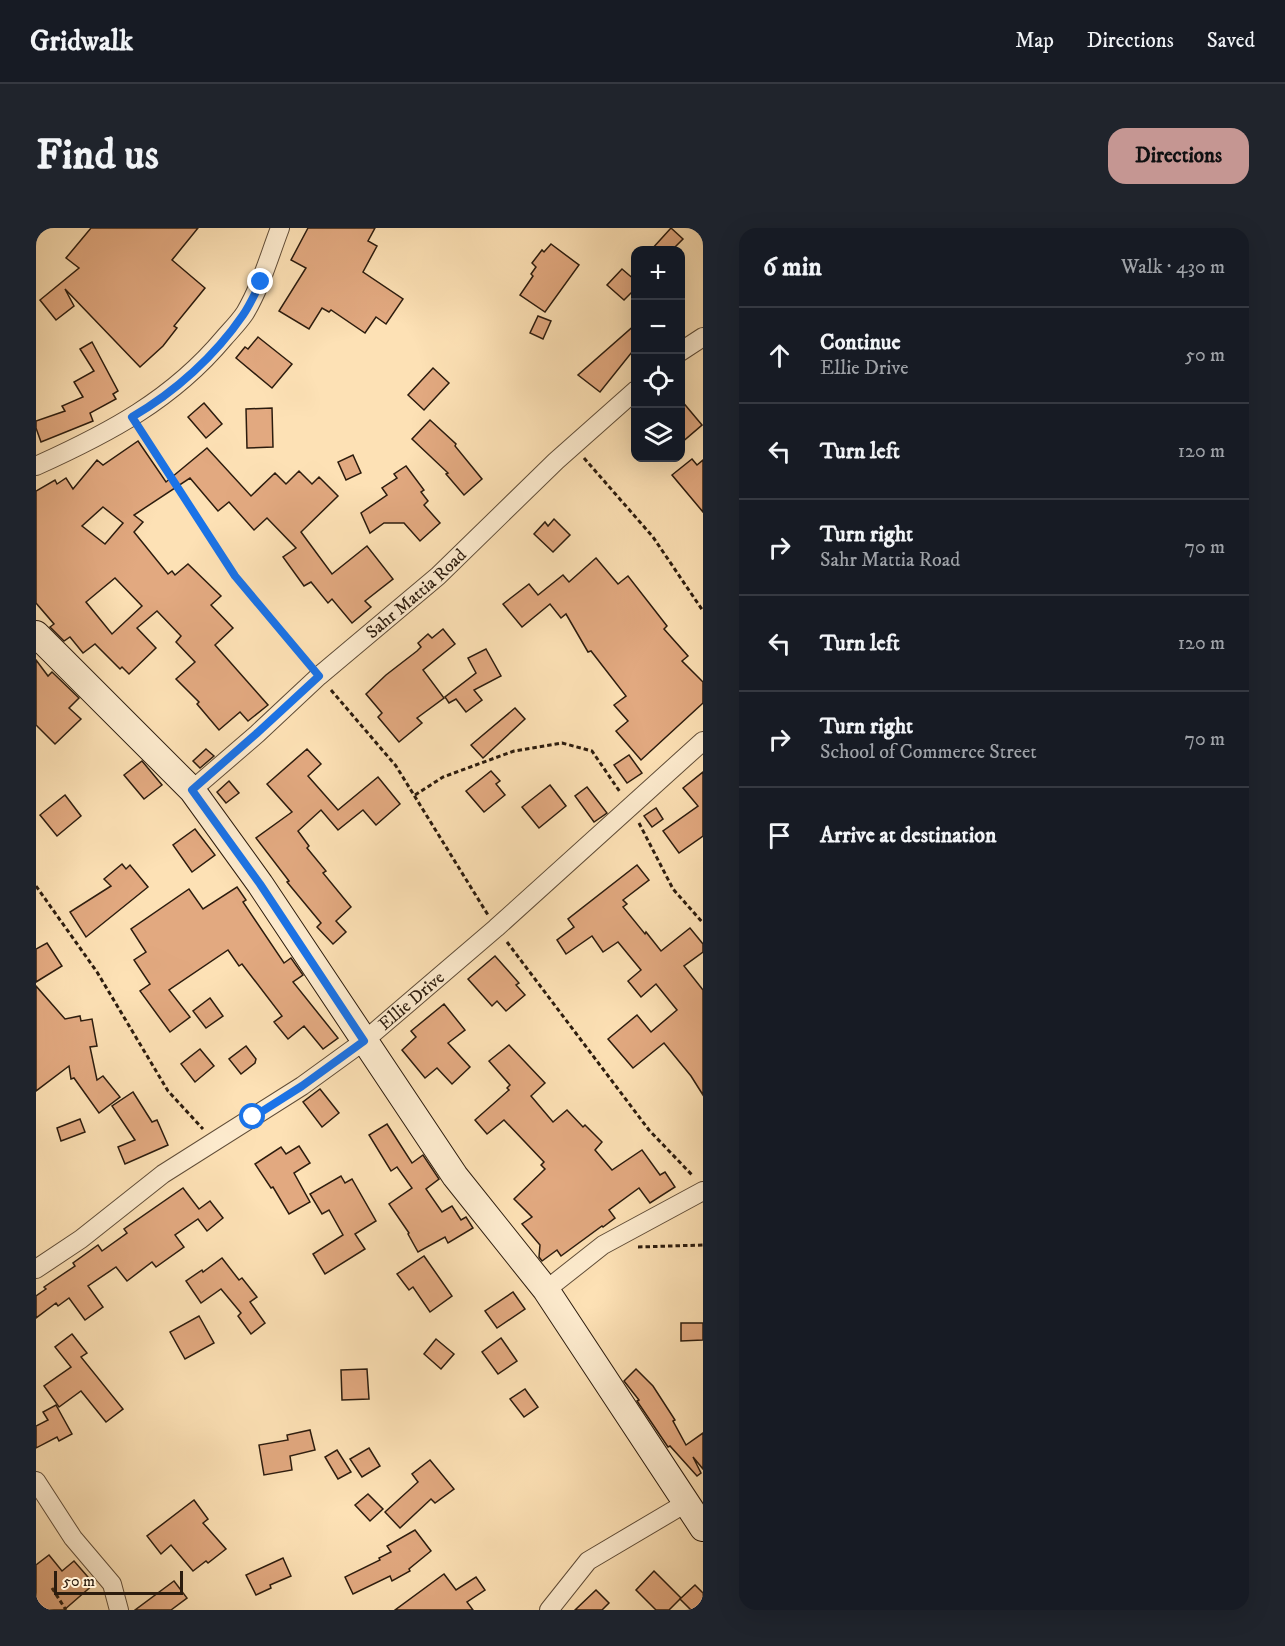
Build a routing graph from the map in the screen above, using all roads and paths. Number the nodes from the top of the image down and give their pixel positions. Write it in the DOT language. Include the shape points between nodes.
graph roads {
  1 [pos="280,228"];
  2 [pos="703,337"];
  3 [pos="685,349"];
  4 [pos="631,394"];
  5 [pos="132,417"];
  6 [pos="573,446"];
  7 [pos="36,466"];
  8 [pos="703,611"];
  9 [pos="39,641"];
  10 [pos="319,676"];
  11 [pos="703,741"];
  12 [pos="192,790"];
  13 [pos="415,795"];
  14 [pos="630,806"];
  15 [pos="36,886"];
  16 [pos="703,923"];
  17 [pos="496,928"];
  18 [pos="364,1041"];
  19 [pos="214,1140"];
  20 [pos="699,1185"];
  21 [pos="603,1245"];
  22 [pos="703,1245"];
  23 [pos="36,1269"];
  24 [pos="546,1290"];
  25 [pos="36,1481"];
  26 [pos="686,1503"];
  27 [pos="703,1528"];
  28 [pos="52,1588"];
  29 [pos="66,1610"];
  30 [pos="119,1610"];
  31 [pos="549,1610"];
  1 -- 5 [label="street" via="261,282 244,314 181,384"];
  2 -- 3 [label="street"];
  4 -- 6 [label="street, Sahr Mattia Road"];
  5 -- 7 [label="street"];
  5 -- 10 [label="path" via="235,576"];
  6 -- 8 [label="path" via="653,537"];
  6 -- 10 [label="street, Sahr Mattia Road" via="438,576"];
  9 -- 12 [label="main road"];
  10 -- 12 [label="street, Sahr Mattia Road"];
  10 -- 13 [label="path" via="396,766"];
  11 -- 14 [label="street, Ellie Drive"];
  12 -- 18 [label="main road"];
  13 -- 14 [label="path" via="443,777 514,751 562,743 592,751"];
  13 -- 17 [label="path"];
  14 -- 16 [label="path" via="673,889"];
  14 -- 17 [label="street, Ellie Drive"];
  15 -- 19 [label="path" via="97,972 168,1091"];
  17 -- 18 [label="street, Ellie Drive"];
  17 -- 20 [label="path" via="648,1130"];
  18 -- 19 [label="street, Ellie Drive" via="302,1086"];
  18 -- 24 [label="main road" via="455,1176"];
  19 -- 23 [label="street, Ellie Drive"];
  20 -- 21 [label="street"];
  21 -- 22 [label="path"];
  21 -- 24 [label="street"];
  24 -- 26 [label="main road"];
  25 -- 30 [label="street" via="73,1538 112,1584"];
  26 -- 27 [label="main road"];
  26 -- 31 [label="street" via="588,1561"];
  28 -- 29 [label="path"];
}
